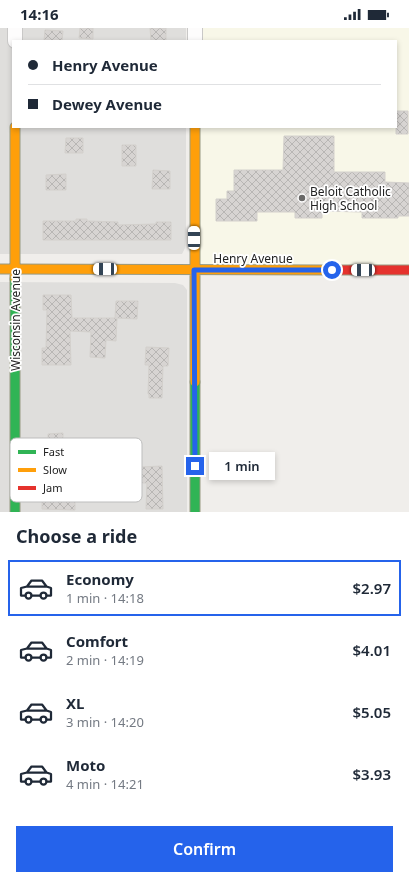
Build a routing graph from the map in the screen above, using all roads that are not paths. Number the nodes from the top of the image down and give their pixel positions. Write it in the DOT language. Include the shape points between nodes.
graph roads {
  1 [pos="15,28"];
  2 [pos="195,28"];
  3 [pos="15,40"];
  4 [pos="195,40"];
  5 [pos="15,128"];
  6 [pos="194,128"];
  7 [pos="0,269"];
  8 [pos="15,269"];
  9 [pos="194,270"];
  10 [pos="409,270"];
  11 [pos="15,438"];
  12 [pos="195,512"];
  1 -- 3 [label="street"];
  2 -- 4 [label="street"];
  5 -- 8 [label="street, Wisconsin Avenue"];
  6 -- 9 [label="street"];
  7 -- 8 [label="street, Henry Avenue"];
  8 -- 9 [label="street, Henry Avenue"];
  8 -- 11 [label="street, Wisconsin Avenue"];
  9 -- 10 [label="street, Henry Avenue"];
  9 -- 12 [label="street"];
}
